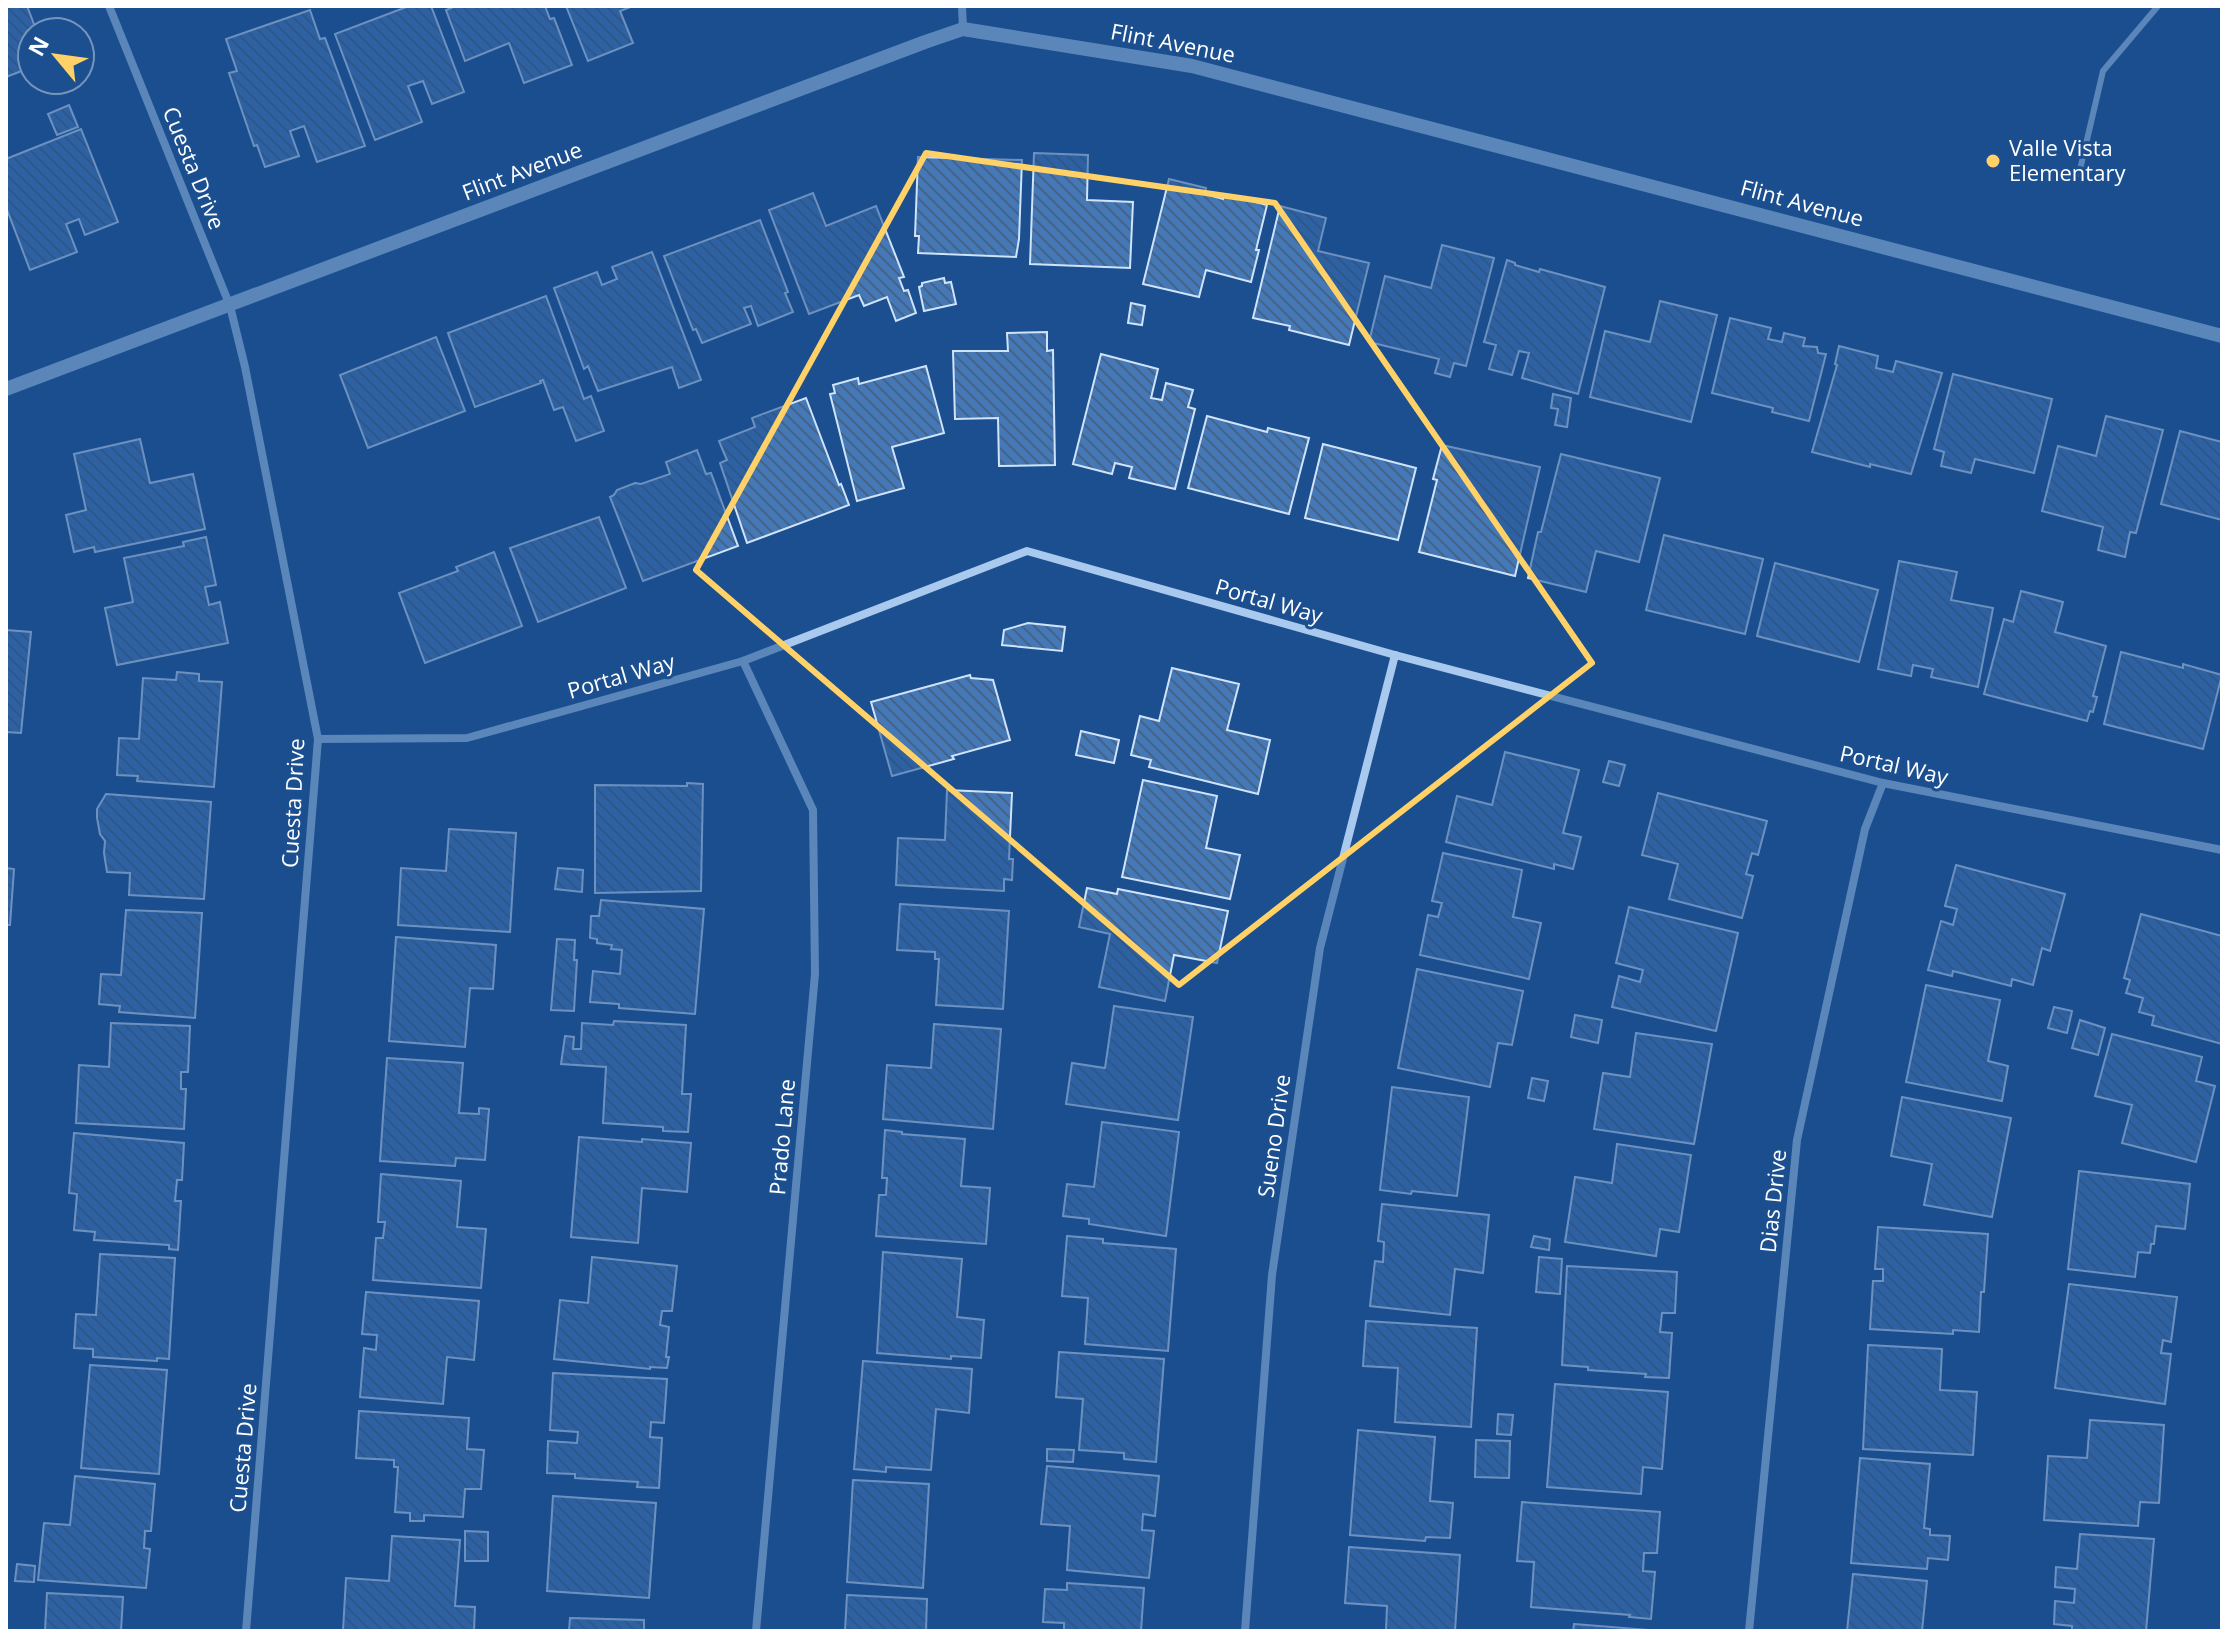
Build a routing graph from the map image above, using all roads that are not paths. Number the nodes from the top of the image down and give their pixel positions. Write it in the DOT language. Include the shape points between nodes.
graph roads {
  1 [pos="109,6"];
  2 [pos="962,6"];
  3 [pos="2158,6"];
  4 [pos="963,29"];
  5 [pos="2079,174"];
  6 [pos="230,306"];
  7 [pos="2222,336"];
  8 [pos="6,389"];
  9 [pos="1395,655"];
  10 [pos="743,661"];
  11 [pos="318,739"];
  12 [pos="1883,783"];
  13 [pos="2222,850"];
  14 [pos="246,1631"];
  15 [pos="756,1631"];
  16 [pos="1245,1631"];
  17 [pos="1749,1631"];
  1 -- 6 [label="street, Cuesta Drive"];
  2 -- 4 [label="street"];
  3 -- 5 [label="lane" via="2103,71"];
  4 -- 6 [label="street, Flint Avenue"];
  4 -- 7 [label="street, Flint Avenue" via="1192,66"];
  6 -- 8 [label="street, Flint Avenue"];
  6 -- 11 [label="street, Cuesta Drive"];
  9 -- 10 [label="street, Portal Way" via="1027,551"];
  9 -- 12 [label="street, Portal Way"];
  9 -- 16 [label="street, Sueno Drive" via="1320,948 1272,1275"];
  10 -- 11 [label="street, Portal Way" via="467,738"];
  10 -- 15 [label="street, Prado Lane" via="813,810 815,974"];
  11 -- 14 [label="street, Cuesta Drive"];
  12 -- 13 [label="street, Portal Way"];
  12 -- 17 [label="street, Dias Drive" via="1865,829 1797,1140"];
}
